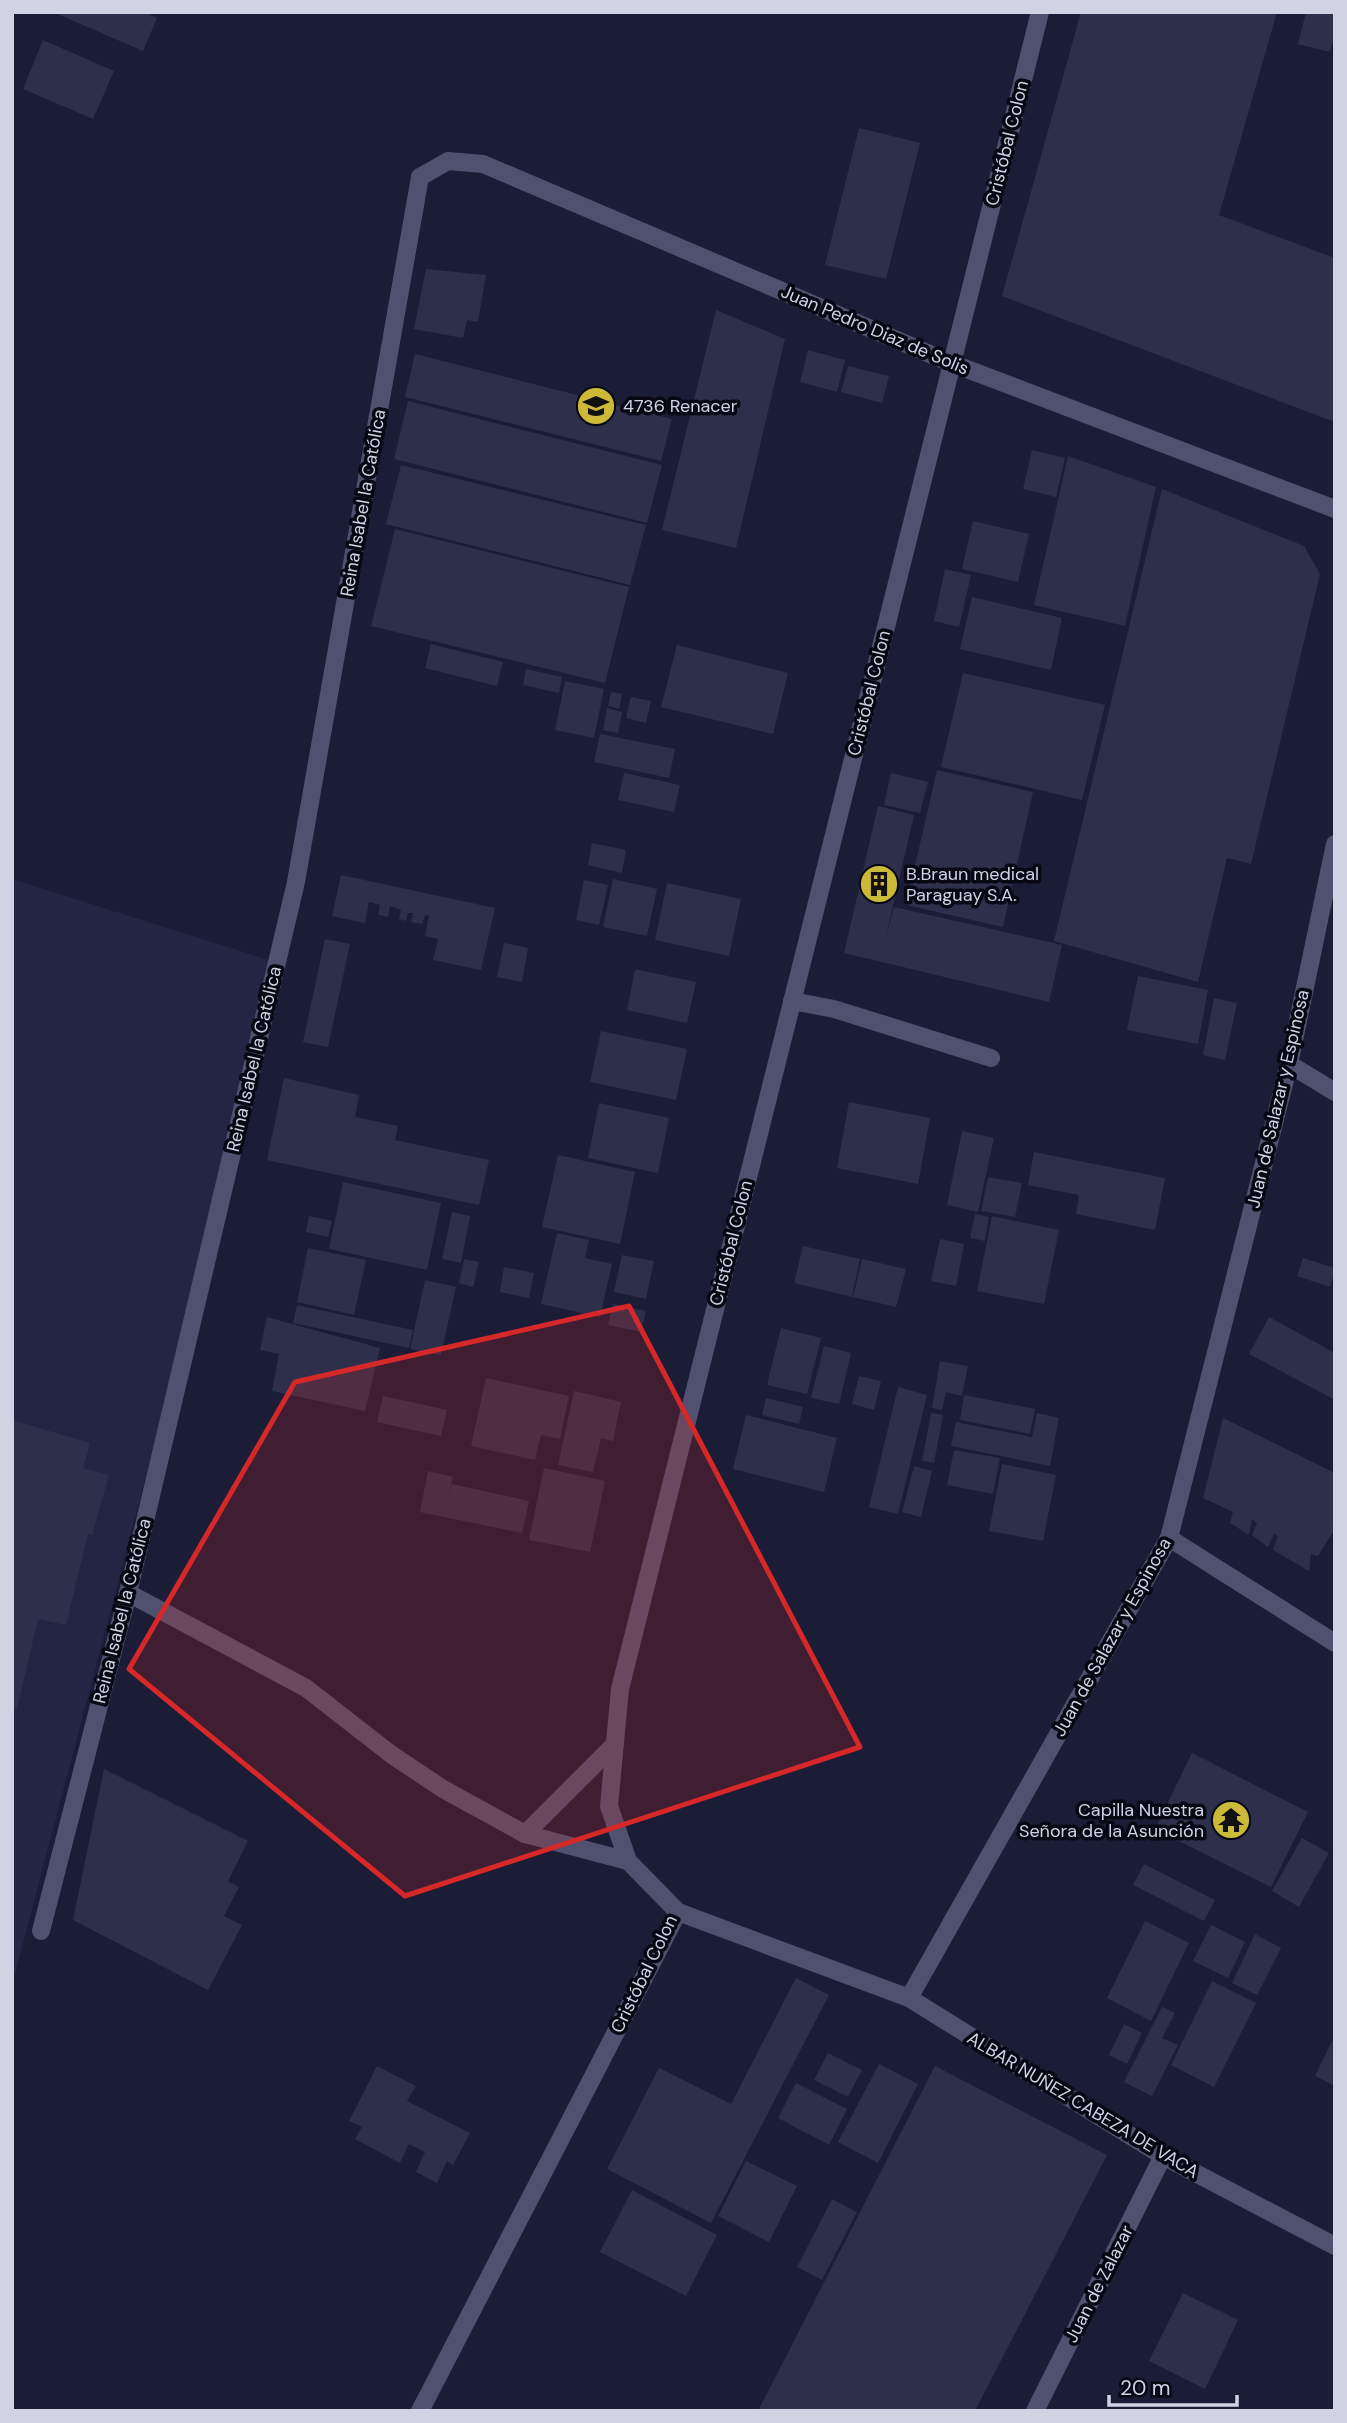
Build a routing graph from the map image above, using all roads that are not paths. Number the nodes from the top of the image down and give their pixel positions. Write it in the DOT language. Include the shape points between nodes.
graph roads {
  1 [pos="1040,12"];
  2 [pos="420,177"];
  3 [pos="951,363"];
  4 [pos="1335,509"];
  5 [pos="1335,844"];
  6 [pos="792,1001"];
  7 [pos="990,1058"];
  8 [pos="1289,1064"];
  9 [pos="1335,1092"];
  10 [pos="1169,1538"];
  11 [pos="128,1593"];
  12 [pos="1335,1643"];
  13 [pos="615,1744"];
  14 [pos="525,1834"];
  15 [pos="628,1861"];
  16 [pos="678,1912"];
  17 [pos="41,1931"];
  18 [pos="909,1998"];
  19 [pos="1163,2156"];
  20 [pos="1335,2246"];
  21 [pos="420,2411"];
  22 [pos="1035,2411"];
  1 -- 3 [label="street, Cristóbal Colon"];
  2 -- 3 [label="street, Juan Pedro Diaz de Solis" via="448,161 483,164"];
  2 -- 11 [label="street, Reina Isabel la Católica" via="296,882"];
  3 -- 4 [label="street, Juan Pedro Diaz de Solis"];
  3 -- 6 [label="street, Cristóbal Colon"];
  5 -- 8 [label="street, Juan de Salazar y Espinosa"];
  6 -- 7 [label="street" via="834,1009"];
  6 -- 13 [label="street, Cristóbal Colon" via="620,1689"];
  8 -- 9 [label="street"];
  8 -- 10 [label="street, Juan de Salazar y Espinosa"];
  10 -- 12 [label="street"];
  10 -- 18 [label="street, Juan de Salazar y Espinosa"];
  11 -- 14 [label="street" via="306,1688 392,1755"];
  11 -- 17 [label="street, Reina Isabel la Católica"];
  13 -- 14 [label="street"];
  13 -- 15 [label="street, Cristóbal Colon" via="609,1806"];
  14 -- 15 [label="street"];
  15 -- 16 [label="street, Cristóbal Colon"];
  16 -- 18 [label="street"];
  16 -- 21 [label="street, Cristóbal Colon"];
  18 -- 19 [label="street, ALBAR NUÑEZ CABEZA DE VACA"];
  19 -- 20 [label="street, ALBAR NUÑEZ CABEZA DE VACA"];
  19 -- 22 [label="street, Juan de Zalazar"];
}
